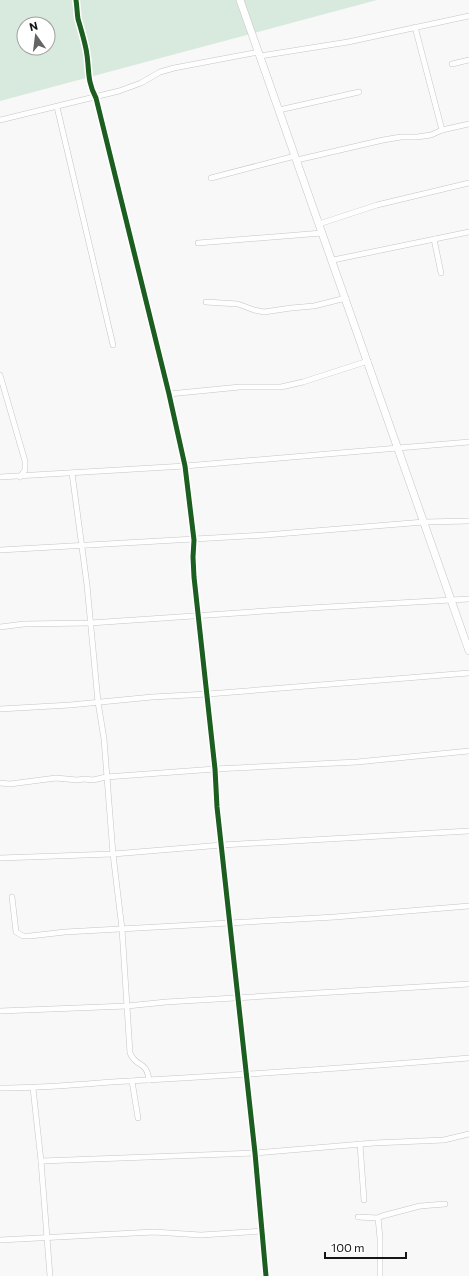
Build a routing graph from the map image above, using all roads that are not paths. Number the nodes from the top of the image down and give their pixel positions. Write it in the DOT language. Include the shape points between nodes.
graph roads {
  1 [pos="76,0"];
  2 [pos="240,0"];
  3 [pos="469,16"];
  4 [pos="415,27"];
  5 [pos="260,54"];
  6 [pos="469,60"];
  7 [pos="452,64"];
  8 [pos="359,92"];
  9 [pos="96,98"];
  10 [pos="57,107"];
  11 [pos="279,110"];
  12 [pos="0,120"];
  13 [pos="469,124"];
  14 [pos="442,130"];
  15 [pos="296,158"];
  16 [pos="211,178"];
  17 [pos="469,183"];
  18 [pos="319,224"];
  19 [pos="469,232"];
  20 [pos="322,233"];
  21 [pos="434,239"];
  22 [pos="198,243"];
  23 [pos="332,260"];
  24 [pos="441,272"];
  25 [pos="346,298"];
  26 [pos="206,302"];
  27 [pos="113,345"];
  28 [pos="368,361"];
  29 [pos="0,375"];
  30 [pos="169,394"];
  31 [pos="469,442"];
  32 [pos="398,448"];
  33 [pos="185,466"];
  34 [pos="72,473"];
  35 [pos="0,477"];
  36 [pos="20,477"];
  37 [pos="469,521"];
  38 [pos="424,522"];
  39 [pos="194,540"];
  40 [pos="81,545"];
  41 [pos="0,550"];
  42 [pos="469,599"];
  43 [pos="451,601"];
  44 [pos="200,616"];
  45 [pos="90,623"];
  46 [pos="0,627"];
  47 [pos="469,651"];
  48 [pos="469,673"];
  49 [pos="208,694"];
  50 [pos="98,702"];
  51 [pos="0,709"];
  52 [pos="469,751"];
  53 [pos="215,769"];
  54 [pos="106,777"];
  55 [pos="0,783"];
  56 [pos="469,831"];
  57 [pos="222,845"];
  58 [pos="114,854"];
  59 [pos="0,858"];
  60 [pos="12,897"];
  61 [pos="469,906"];
  62 [pos="230,922"];
  63 [pos="122,929"];
  64 [pos="469,984"];
  65 [pos="238,998"];
  66 [pos="127,1006"];
  67 [pos="0,1011"];
  68 [pos="469,1058"];
  69 [pos="247,1075"];
  70 [pos="149,1080"];
  71 [pos="132,1081"];
  72 [pos="0,1088"];
  73 [pos="33,1088"];
  74 [pos="138,1118"];
  75 [pos="469,1134"];
  76 [pos="360,1144"];
  77 [pos="255,1153"];
  78 [pos="41,1161"];
  79 [pos="364,1200"];
  80 [pos="445,1204"];
  81 [pos="358,1217"];
  82 [pos="378,1218"];
  83 [pos="262,1231"];
  84 [pos="47,1238"];
  85 [pos="0,1240"];
  86 [pos="50,1276"];
  87 [pos="266,1276"];
  88 [pos="380,1276"];
  1 -- 9 [label="street" via="77,16 86,48 88,79"];
  2 -- 5 [label="street"];
  3 -- 4 [label="street"];
  4 -- 5 [label="street" via="348,42"];
  4 -- 14 [label="street"];
  5 -- 9 [label="street" via="167,70 140,83"];
  5 -- 11 [label="street"];
  6 -- 7 [label="street"];
  8 -- 11 [label="street"];
  9 -- 10 [label="street"];
  9 -- 30 [label="street"];
  10 -- 12 [label="street"];
  10 -- 27 [label="street"];
  11 -- 15 [label="street"];
  13 -- 14 [label="street"];
  14 -- 15 [label="street" via="431,135 383,140"];
  15 -- 16 [label="street"];
  15 -- 18 [label="street"];
  17 -- 18 [label="street" via="377,205"];
  18 -- 20 [label="street"];
  19 -- 21 [label="street"];
  20 -- 22 [label="street"];
  20 -- 23 [label="street"];
  21 -- 23 [label="street"];
  21 -- 24 [label="street"];
  23 -- 25 [label="street"];
  25 -- 26 [label="street" via="314,306 264,312 238,304"];
  25 -- 28 [label="street"];
  28 -- 30 [label="street" via="281,387 240,387"];
  28 -- 32 [label="street"];
  29 -- 36 [label="street" via="25,461 25,470"];
  30 -- 33 [label="street"];
  31 -- 32 [label="street"];
  32 -- 33 [label="street"];
  32 -- 38 [label="street"];
  33 -- 34 [label="street"];
  33 -- 39 [label="street"];
  34 -- 36 [label="street"];
  34 -- 40 [label="street"];
  35 -- 36 [label="street"];
  37 -- 38 [label="street"];
  38 -- 39 [label="street"];
  38 -- 43 [label="street"];
  39 -- 40 [label="street"];
  39 -- 44 [label="street" via="194,577"];
  40 -- 41 [label="street"];
  40 -- 45 [label="street"];
  42 -- 43 [label="street"];
  43 -- 44 [label="street"];
  43 -- 47 [label="street"];
  44 -- 45 [label="street"];
  44 -- 49 [label="street"];
  45 -- 46 [label="street"];
  45 -- 50 [label="street"];
  48 -- 49 [label="street"];
  49 -- 50 [label="street"];
  49 -- 53 [label="street"];
  50 -- 51 [label="street"];
  50 -- 54 [label="street" via="104,739"];
  52 -- 53 [label="street" via="357,762"];
  53 -- 54 [label="street"];
  53 -- 57 [label="street"];
  54 -- 55 [label="street" via="93,780 56,778"];
  54 -- 58 [label="street"];
  56 -- 57 [label="street"];
  57 -- 58 [label="street"];
  57 -- 62 [label="street"];
  58 -- 59 [label="street"];
  58 -- 63 [label="street"];
  60 -- 63 [label="street" via="16,932 23,936"];
  61 -- 62 [label="street" via="336,917"];
  62 -- 63 [label="street"];
  62 -- 65 [label="street"];
  63 -- 66 [label="street"];
  64 -- 65 [label="street"];
  65 -- 66 [label="street"];
  65 -- 69 [label="street"];
  66 -- 67 [label="street"];
  66 -- 70 [label="street" via="130,1053 133,1060 145,1066"];
  68 -- 69 [label="street"];
  69 -- 70 [label="street"];
  69 -- 77 [label="street"];
  70 -- 71 [label="street"];
  71 -- 73 [label="street"];
  71 -- 74 [label="street"];
  72 -- 73 [label="street"];
  73 -- 78 [label="street"];
  75 -- 76 [label="street" via="444,1140"];
  76 -- 77 [label="street"];
  76 -- 79 [label="street"];
  77 -- 78 [label="street"];
  77 -- 83 [label="street"];
  78 -- 84 [label="street"];
  80 -- 82 [label="street" via="420,1206"];
  81 -- 82 [label="street"];
  82 -- 88 [label="street"];
  83 -- 84 [label="street" via="201,1235 154,1232"];
  83 -- 87 [label="street"];
  84 -- 85 [label="street"];
  84 -- 86 [label="street"];
}
